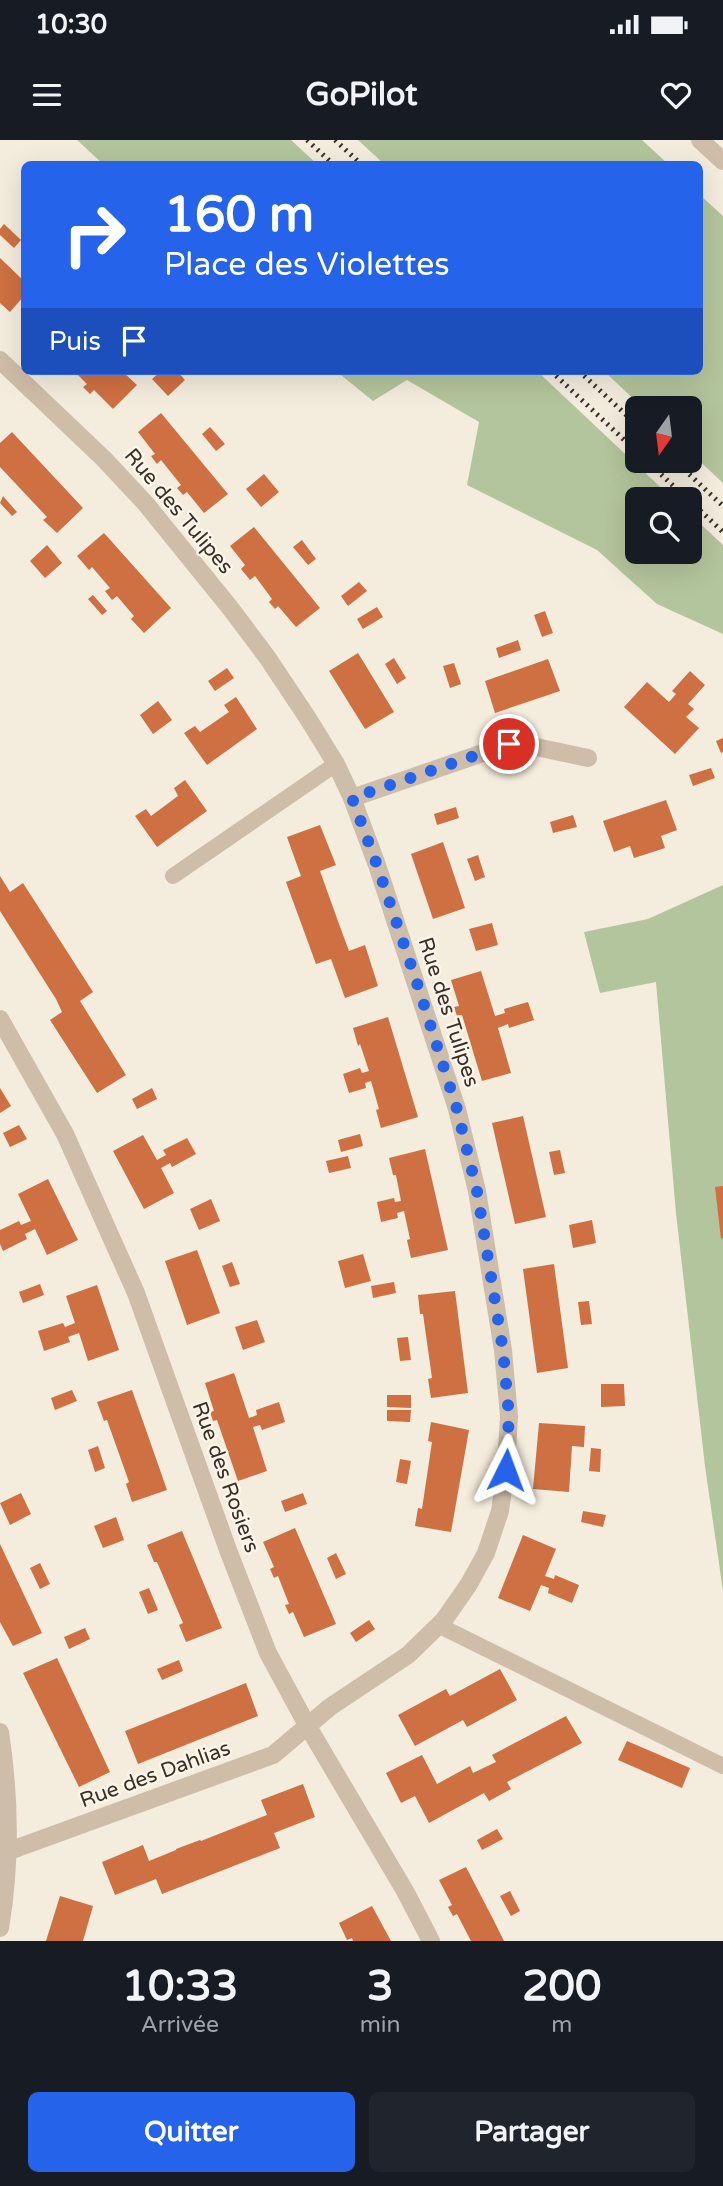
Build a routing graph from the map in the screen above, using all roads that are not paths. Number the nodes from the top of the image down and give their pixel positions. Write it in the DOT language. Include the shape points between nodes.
graph roads {
  1 [pos="700,140"];
  2 [pos="723,161"];
  3 [pos="0,360"];
  4 [pos="588,758"];
  5 [pos="336,764"];
  6 [pos="352,798"];
  7 [pos="173,876"];
  8 [pos="0,1018"];
  9 [pos="438,1625"];
  10 [pos="307,1725"];
  11 [pos="0,1732"];
  12 [pos="723,1766"];
  13 [pos="9,1851"];
  14 [pos="0,1928"];
  15 [pos="432,1941"];
  1 -- 2 [label="street"];
  3 -- 5 [label="street, Rue des Tulipes" via="146,504 260,648"];
  4 -- 6 [label="street" via="509,744"];
  5 -- 6 [label="street, Rue des Tulipes"];
  5 -- 7 [label="lane"];
  6 -- 9 [label="street, Rue des Tulipes" via="457,1109 477,1191 503,1350 509,1416 500,1511 486,1553"];
  8 -- 10 [label="street, Rue des Rosiers" via="65,1134 104,1218 268,1653"];
  9 -- 10 [label="street, Rue des Tulipes" via="408,1655"];
  9 -- 12 [label="lane"];
  10 -- 13 [label="street, Rue des Dahlias" via="273,1755"];
  10 -- 15 [label="street, Rue des Rosiers"];
  11 -- 13 [label="street"];
  13 -- 14 [label="street"];
}
